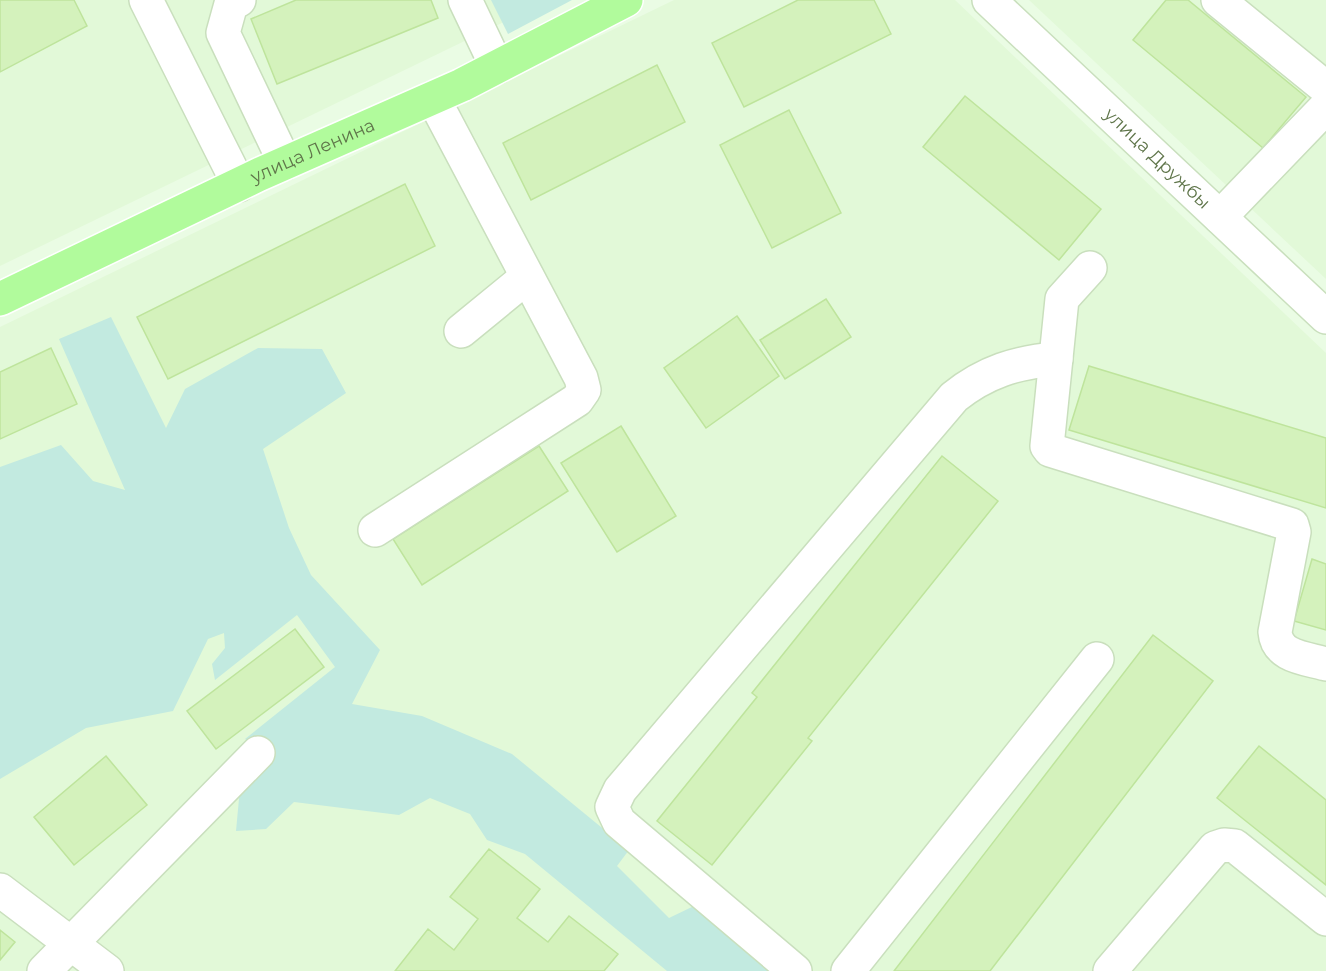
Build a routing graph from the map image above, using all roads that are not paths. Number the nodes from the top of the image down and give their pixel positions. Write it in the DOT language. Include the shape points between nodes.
graph roads {
  1 [pos="146,0"];
  2 [pos="239,0"];
  3 [pos="465,0"];
  4 [pos="626,0"];
  5 [pos="989,0"];
  6 [pos="1218,0"];
  7 [pos="497,67"];
  8 [pos="1326,88"];
  9 [pos="433,98"];
  10 [pos="1326,107"];
  11 [pos="285,163"];
  12 [pos="238,185"];
  13 [pos="1220,217"];
  14 [pos="1090,268"];
  15 [pos="527,277"];
  16 [pos="0,299"];
  17 [pos="1323,308"];
  18 [pos="461,331"];
  19 [pos="1056,359"];
  20 [pos="375,530"];
  21 [pos="1097,659"];
  22 [pos="1326,664"];
  23 [pos="258,753"];
  24 [pos="0,890"];
  25 [pos="1326,919"];
  26 [pos="71,944"];
  27 [pos="44,971"];
  28 [pos="106,971"];
  29 [pos="795,971"];
  30 [pos="848,971"];
  31 [pos="1110,971"];
  1 -- 12 [label="street"];
  2 -- 11 [label="street" via="231,4 223,33"];
  3 -- 7 [label="street"];
  4 -- 7 [label="main road, улица Ленина"];
  5 -- 13 [label="street, улица Дружбы"];
  6 -- 8 [label="street"];
  7 -- 9 [label="main road, улица Ленина"];
  9 -- 11 [label="main road, улица Ленина"];
  9 -- 15 [label="street"];
  10 -- 13 [label="street"];
  11 -- 12 [label="main road, улица Ленина"];
  12 -- 16 [label="main road, улица Ленина"];
  13 -- 17 [label="street, улица Дружбы"];
  14 -- 19 [label="street" via="1062,299"];
  15 -- 18 [label="street"];
  15 -- 20 [label="street" via="584,390 577,400"];
  19 -- 22 [label="street" via="1046,443 1050,450 1292,525 1276,642 1286,653"];
  19 -- 29 [label="street" via="1028,361 998,370 972,382 954,397 620,790 612,807 619,822"];
  21 -- 30 [label="street"];
  23 -- 26 [label="street"];
  24 -- 26 [label="street"];
  25 -- 31 [label="street" via="1235,846 1224,845 1215,848"];
  26 -- 27 [label="street"];
  26 -- 28 [label="street"];
}
